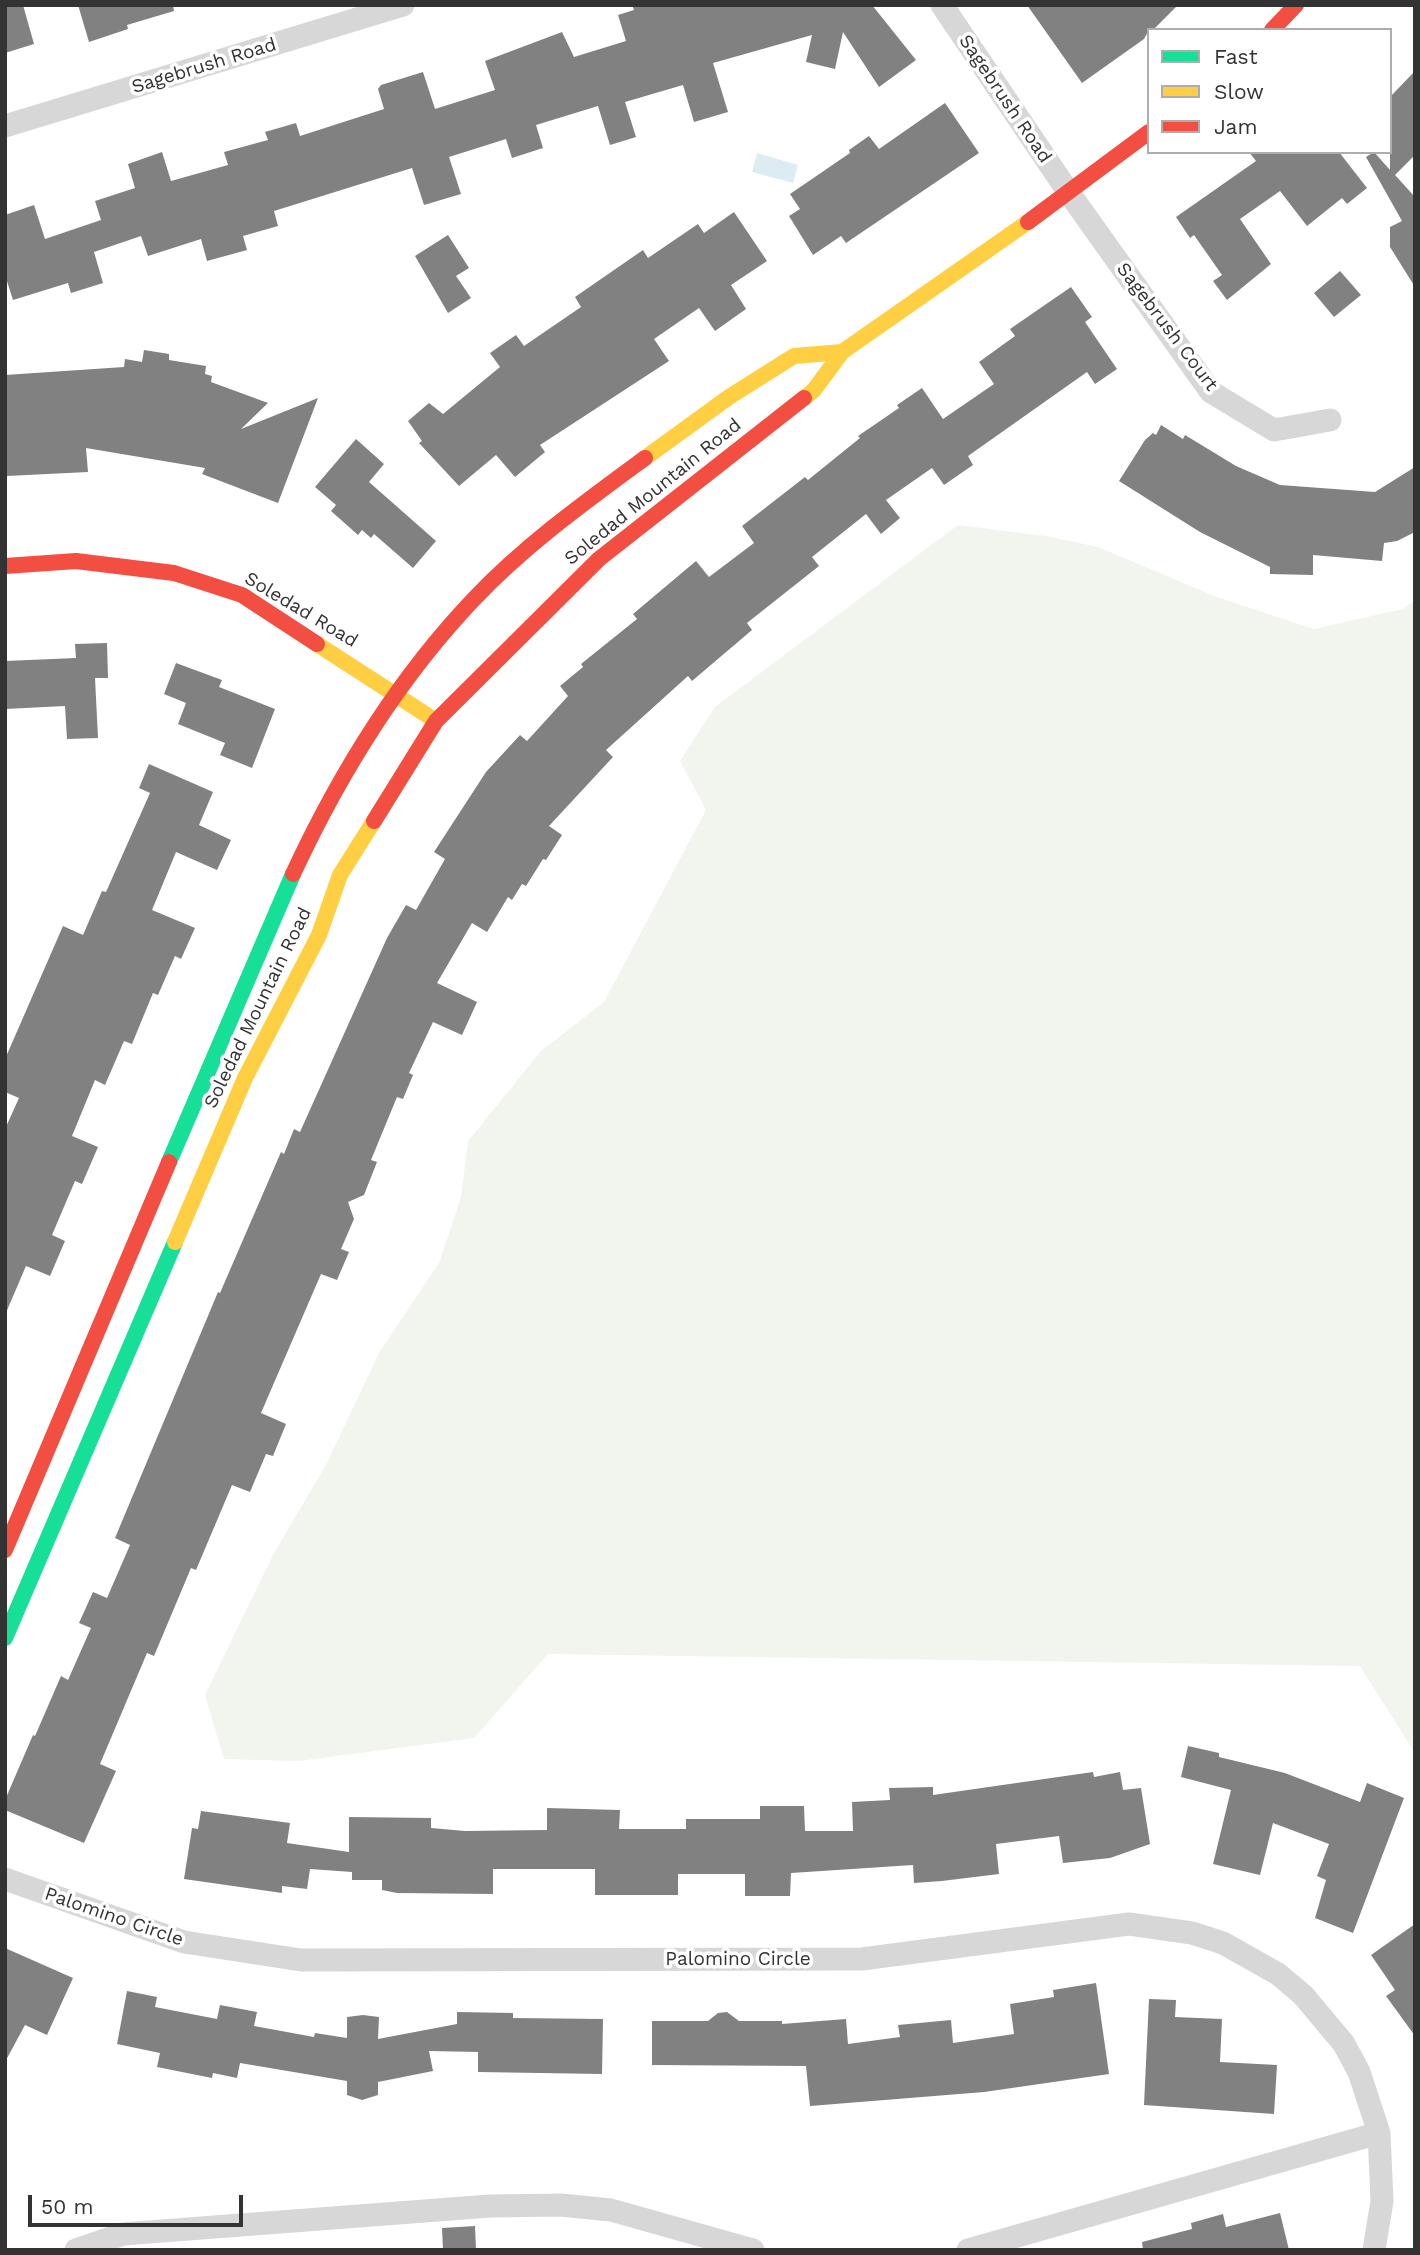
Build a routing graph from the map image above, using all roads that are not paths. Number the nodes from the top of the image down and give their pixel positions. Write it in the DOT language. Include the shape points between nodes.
graph roads {
  1 [pos="403,5"];
  2 [pos="942,5"];
  3 [pos="1296,5"];
  4 [pos="1274,28"];
  5 [pos="5,126"];
  6 [pos="1147,134"];
  7 [pos="1069,193"];
  8 [pos="842,352"];
  9 [pos="1330,420"];
  10 [pos="5,566"];
  11 [pos="396,694"];
  12 [pos="436,721"];
  13 [pos="5,1550"];
  14 [pos="5,1638"];
  15 [pos="5,1879"];
  16 [pos="1379,2133"];
  17 [pos="76,2250"];
  18 [pos="752,2250"];
  19 [pos="968,2250"];
  20 [pos="1374,2250"];
  1 -- 5 [label="street, Sagebrush Road"];
  2 -- 7 [label="street, Sagebrush Road"];
  3 -- 4 [label="main road"];
  6 -- 7 [label="main road, Soledad Mountain Road"];
  7 -- 8 [label="main road, Soledad Mountain Road"];
  7 -- 9 [label="street, Sagebrush Court" via="1211,392 1274,430"];
  8 -- 11 [label="main road, Soledad Mountain Road" via="794,356 564,517 473,600"];
  8 -- 12 [label="main road, Soledad Mountain Road" via="814,390 599,559"];
  10 -- 11 [label="main road, Soledad Road" via="76,561 160,571 242,595"];
  11 -- 12 [label="main road, Soledad Road"];
  11 -- 13 [label="main road, Soledad Mountain Road" via="307,842 274,913"];
  12 -- 14 [label="main road, Soledad Mountain Road" via="340,874 320,935 245,1078"];
  15 -- 16 [label="street, Palomino Circle" via="184,1942 301,1960 862,1959 1129,1924 1161,1927 1223,1943 1269,1968 1303,1995 1338,2036 1359,2072"];
  16 -- 19 [label="street"];
  16 -- 20 [label="street, Palomino Circle" via="1382,2201"];
  17 -- 18 [label="street" via="123,2234 477,2207 561,2205 611,2210"];
}
